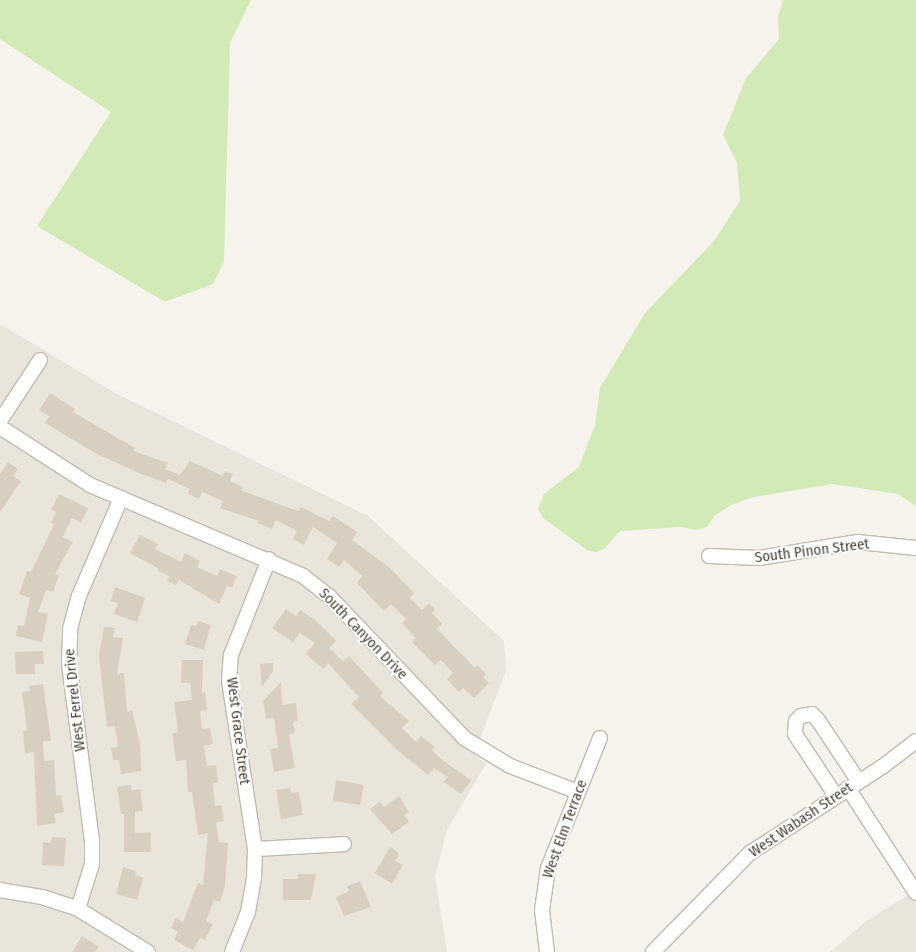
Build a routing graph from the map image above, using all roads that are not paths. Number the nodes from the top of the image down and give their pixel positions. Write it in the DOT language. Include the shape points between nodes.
graph roads {
  1 [pos="40,360"];
  2 [pos="0,421"];
  3 [pos="0,427"];
  4 [pos="121,498"];
  5 [pos="916,548"];
  6 [pos="709,556"];
  7 [pos="269,559"];
  8 [pos="600,738"];
  9 [pos="916,741"];
  10 [pos="854,785"];
  11 [pos="578,792"];
  12 [pos="836,796"];
  13 [pos="344,844"];
  14 [pos="255,849"];
  15 [pos="0,890"];
  16 [pos="916,893"];
  17 [pos="78,909"];
  18 [pos="143,951"];
  19 [pos="232,952"];
  20 [pos="547,952"];
  21 [pos="653,952"];
  1 -- 2 [label="street"];
  3 -- 4 [label="street, South Canyon Drive" via="60,467"];
  4 -- 7 [label="street, South Canyon Drive"];
  4 -- 17 [label="street, West Ferrel Drive" via="79,596 70,629 69,664 92,841 92,864"];
  5 -- 6 [label="street, South Pinon Street" via="858,542 759,558"];
  7 -- 11 [label="street, South Canyon Drive" via="303,576 329,596 464,738 510,766"];
  7 -- 14 [label="street, West Grace Street" via="236,635 229,681"];
  8 -- 11 [label="street, West Elm Terrace"];
  9 -- 10 [label="street, West Wabash Street"];
  10 -- 12 [label="street, West Wabash Street"];
  10 -- 12 [label="street" via="818,720 812,714 801,716 796,721 796,734"];
  10 -- 16 [label="street"];
  11 -- 20 [label="street, West Elm Terrace" via="545,884 542,910"];
  12 -- 21 [label="street, West Wabash Street" via="750,853"];
  13 -- 14 [label="street"];
  14 -- 19 [label="street, West Grace Street" via="248,912"];
  15 -- 17 [label="street"];
  17 -- 18 [label="street"];
}
